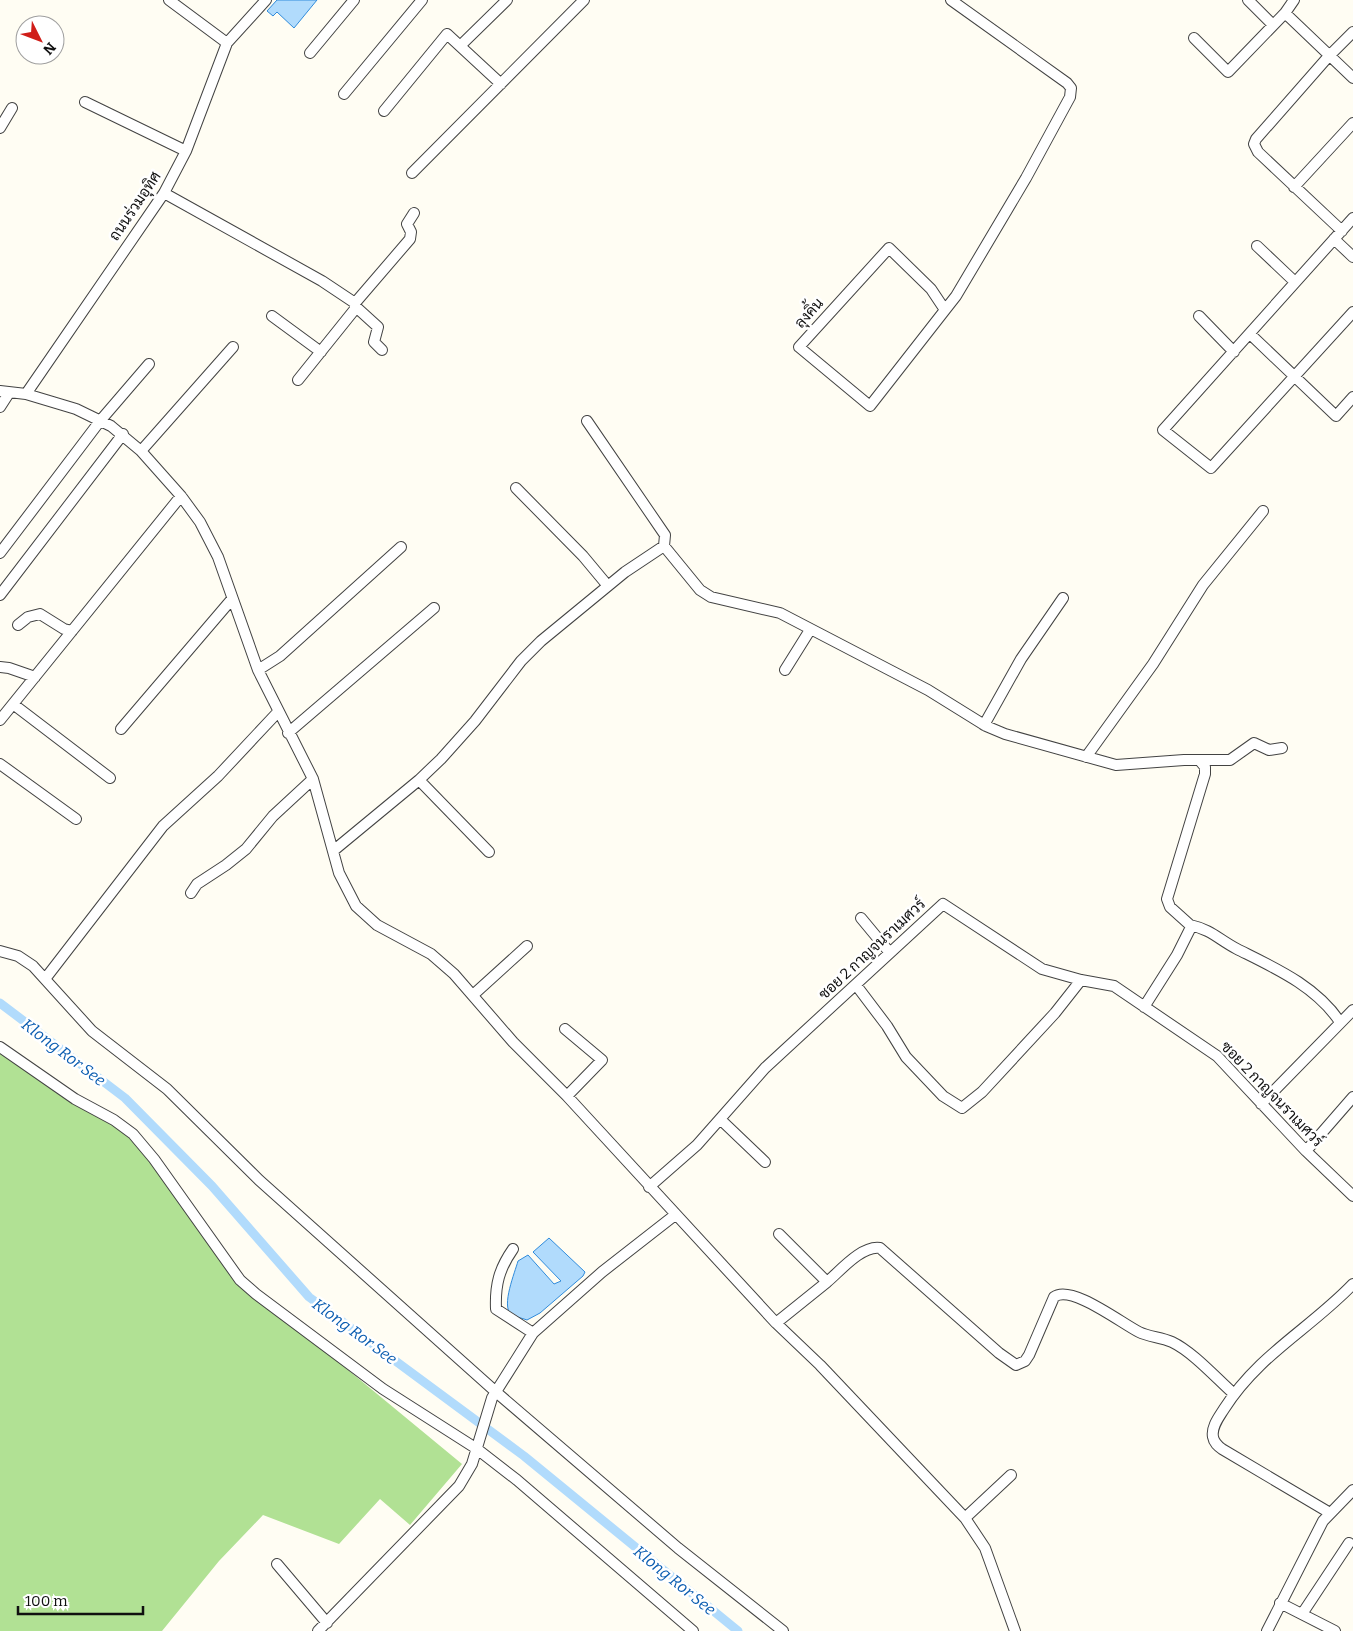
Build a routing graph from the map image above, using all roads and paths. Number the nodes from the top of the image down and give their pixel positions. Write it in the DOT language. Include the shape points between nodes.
graph roads {
  1 [pos="169,0"];
  2 [pos="266,0"];
  3 [pos="354,0"];
  4 [pos="422,0"];
  5 [pos="507,0"];
  6 [pos="584,0"];
  7 [pos="950,0"];
  8 [pos="1248,0"];
  9 [pos="1294,0"];
  10 [pos="1285,13"];
  11 [pos="1272,24"];
  12 [pos="1353,32"];
  13 [pos="1194,38"];
  14 [pos="227,43"];
  15 [pos="460,46"];
  16 [pos="310,53"];
  17 [pos="1328,57"];
  18 [pos="1353,78"];
  19 [pos="501,84"];
  20 [pos="344,94"];
  21 [pos="85,102"];
  22 [pos="12,108"];
  23 [pos="384,111"];
  24 [pos="1353,123"];
  25 [pos="0,128"];
  26 [pos="186,151"];
  27 [pos="412,173"];
  28 [pos="1294,187"];
  29 [pos="164,194"];
  30 [pos="414,213"];
  31 [pos="1353,218"];
  32 [pos="1342,231"];
  33 [pos="1334,239"];
  34 [pos="1257,246"];
  35 [pos="1353,257"];
  36 [pos="1295,282"];
  37 [pos="356,305"];
  38 [pos="945,310"];
  39 [pos="1353,312"];
  40 [pos="272,316"];
  41 [pos="1199,316"];
  42 [pos="1250,334"];
  43 [pos="233,347"];
  44 [pos="382,350"];
  45 [pos="321,352"];
  46 [pos="1234,352"];
  47 [pos="149,364"];
  48 [pos="1296,376"];
  49 [pos="298,380"];
  50 [pos="4,392"];
  51 [pos="26,394"];
  52 [pos="1353,397"];
  53 [pos="0,407"];
  54 [pos="100,420"];
  55 [pos="587,421"];
  56 [pos="123,434"];
  57 [pos="141,451"];
  58 [pos="516,488"];
  59 [pos="181,496"];
  60 [pos="1263,511"];
  61 [pos="664,546"];
  62 [pos="401,547"];
  63 [pos="0,553"];
  64 [pos="608,586"];
  65 [pos="0,595"];
  66 [pos="232,598"];
  67 [pos="1063,598"];
  68 [pos="434,608"];
  69 [pos="18,625"];
  70 [pos="810,630"];
  71 [pos="72,631"];
  72 [pos="0,667"];
  73 [pos="258,670"];
  74 [pos="785,670"];
  75 [pos="35,677"];
  76 [pos="13,704"];
  77 [pos="277,713"];
  78 [pos="0,720"];
  79 [pos="984,725"];
  80 [pos="121,728"];
  81 [pos="288,733"];
  82 [pos="1282,748"];
  83 [pos="1086,757"];
  84 [pos="1200,761"];
  85 [pos="0,764"];
  86 [pos="110,778"];
  87 [pos="313,779"];
  88 [pos="419,780"];
  89 [pos="76,819"];
  90 [pos="333,851"];
  91 [pos="489,852"];
  92 [pos="191,893"];
  93 [pos="861,918"];
  94 [pos="1190,925"];
  95 [pos="527,946"];
  96 [pos="0,951"];
  97 [pos="890,953"];
  98 [pos="45,979"];
  99 [pos="1081,980"];
  100 [pos="856,985"];
  101 [pos="473,995"];
  102 [pos="1144,1006"];
  103 [pos="1353,1010"];
  104 [pos="1340,1022"];
  105 [pos="565,1028"];
  106 [pos="0,1048"];
  107 [pos="567,1096"];
  108 [pos="1353,1097"];
  109 [pos="1260,1104"];
  110 [pos="720,1119"];
  111 [pos="1306,1151"];
  112 [pos="765,1162"];
  113 [pos="649,1187"];
  114 [pos="1353,1196"];
  115 [pos="675,1215"];
  116 [pos="779,1234"];
  117 [pos="513,1249"];
  118 [pos="827,1282"];
  119 [pos="1353,1284"];
  120 [pos="776,1323"];
  121 [pos="533,1332"];
  122 [pos="1234,1394"];
  123 [pos="494,1395"];
  124 [pos="478,1447"];
  125 [pos="1011,1475"];
  126 [pos="1353,1490"];
  127 [pos="1330,1512"];
  128 [pos="965,1518"];
  129 [pos="1349,1543"];
  130 [pos="277,1564"];
  131 [pos="1280,1603"];
  132 [pos="1302,1614"];
  133 [pos="327,1623"];
  134 [pos="1322,1628"];
  135 [pos="1012,1629"];
  136 [pos="318,1631"];
  137 [pos="693,1631"];
  138 [pos="784,1631"];
  139 [pos="1267,1631"];
  140 [pos="1336,1631"];
  1 -- 14 [label="street"];
  2 -- 14 [label="street, ถนนร่วมอุทิศ"];
  3 -- 16 [label="street"];
  4 -- 20 [label="street"];
  5 -- 15 [label="street"];
  6 -- 19 [label="street"];
  7 -- 38 [label="street, ลุงคิ้น" via="1067,83 1071,94 985,250"];
  8 -- 11 [label="street"];
  9 -- 10 [label="street"];
  10 -- 11 [label="street"];
  10 -- 17 [label="street"];
  11 -- 13 [label="street" via="1228,72"];
  12 -- 17 [label="street"];
  14 -- 26 [label="street, ถนนร่วมอุทิศ"];
  15 -- 19 [label="street"];
  15 -- 23 [label="street" via="447,34"];
  17 -- 18 [label="street"];
  17 -- 28 [label="street" via="1254,142 1258,152"];
  19 -- 27 [label="street"];
  21 -- 26 [label="street"];
  22 -- 25 [label="street"];
  24 -- 28 [label="street"];
  26 -- 29 [label="street, ถนนร่วมอุทิศ"];
  28 -- 32 [label="street"];
  29 -- 37 [label="street" via="322,281"];
  29 -- 51 [label="street, ถนนร่วมอุทิศ"];
  30 -- 37 [label="street" via="407,224 410,239"];
  31 -- 32 [label="street"];
  32 -- 33 [label="street"];
  33 -- 35 [label="street"];
  33 -- 36 [label="street"];
  34 -- 36 [label="street"];
  36 -- 42 [label="street"];
  37 -- 44 [label="street" via="377,326 374,342"];
  37 -- 45 [label="street"];
  38 -- 38 [label="street, ลุงคิ้น" via="870,406 799,347 889,248 931,289"];
  39 -- 48 [label="street"];
  40 -- 45 [label="street"];
  41 -- 46 [label="street"];
  42 -- 46 [label="street"];
  42 -- 48 [label="street"];
  43 -- 57 [label="street"];
  45 -- 49 [label="street"];
  46 -- 48 [label="street" via="1163,430 1211,468"];
  47 -- 54 [label="street"];
  48 -- 52 [label="street" via="1336,416"];
  50 -- 51 [label="street"];
  50 -- 53 [label="street"];
  51 -- 54 [label="street"];
  54 -- 56 [label="street"];
  54 -- 63 [label="street"];
  55 -- 61 [label="street" via="665,535"];
  56 -- 57 [label="street"];
  56 -- 65 [label="street"];
  57 -- 59 [label="street"];
  58 -- 64 [label="street"];
  59 -- 66 [label="street" via="214,549"];
  59 -- 71 [label="street"];
  60 -- 83 [label="street" via="1203,585 1153,664"];
  61 -- 64 [label="street"];
  61 -- 70 [label="street" via="700,590 711,597 780,614"];
  62 -- 73 [label="street" via="287,650"];
  64 -- 88 [label="street" via="531,651 461,737"];
  66 -- 73 [label="street"];
  66 -- 80 [label="street"];
  67 -- 79 [label="street" via="1002,690"];
  68 -- 81 [label="street"];
  69 -- 71 [label="street" via="32,615 40,614"];
  70 -- 74 [label="street"];
  70 -- 79 [label="street" via="928,690"];
  71 -- 75 [label="street"];
  72 -- 75 [label="street"];
  73 -- 77 [label="street"];
  75 -- 76 [label="street"];
  76 -- 78 [label="street"];
  76 -- 86 [label="street"];
  77 -- 81 [label="street"];
  77 -- 98 [label="street" via="218,776 163,826"];
  79 -- 83 [label="street"];
  81 -- 87 [label="street"];
  82 -- 84 [label="street" via="1269,750 1254,743 1233,760"];
  83 -- 84 [label="street" via="1126,766"];
  84 -- 94 [label="street" via="1205,767 1205,774 1167,899 1170,907"];
  85 -- 89 [label="street"];
  87 -- 90 [label="street"];
  87 -- 92 [label="street" via="273,816 246,849 197,884"];
  88 -- 90 [label="street"];
  88 -- 91 [label="street"];
  90 -- 101 [label="street" via="345,888 360,912 377,925 431,954"];
  93 -- 97 [label="street"];
  94 -- 102 [label="street" via="1177,955"];
  94 -- 104 [label="street" via="1212,932 1294,979 1327,1005"];
  95 -- 101 [label="street"];
  96 -- 98 [label="street" via="23,959"];
  97 -- 99 [label="street, ซอย 2 กาญจนราเมศวร์" via="943,904 1042,969"];
  97 -- 100 [label="street, ซอย 2 กาญจนราเมศวร์"];
  98 -- 123 [label="street" via="92,1031 167,1089 259,1180"];
  99 -- 100 [label="street" via="982,1092 962,1108 943,1096 906,1057"];
  99 -- 102 [label="street, ซอย 2 กาญจนราเมศวร์" via="1114,986"];
  100 -- 110 [label="street, ซอย 2 กาญจนราเมศวร์" via="765,1068"];
  101 -- 107 [label="street" via="513,1042"];
  102 -- 109 [label="street, ซอย 2 กาญจนราเมศวร์" via="1217,1056"];
  103 -- 104 [label="street"];
  104 -- 109 [label="street"];
  105 -- 107 [label="street" via="602,1060"];
  106 -- 124 [label="street" via="133,1134 240,1280 256,1294 383,1389"];
  107 -- 113 [label="street"];
  108 -- 111 [label="street"];
  109 -- 111 [label="street, ซอย 2 กาญจนราเมศวร์"];
  110 -- 112 [label="street"];
  110 -- 113 [label="street, ซอย 2 กาญจนราเมศวร์" via="698,1145"];
  111 -- 114 [label="street, ซอย 2 กาญจนราเมศวร์"];
  113 -- 115 [label="street"];
  115 -- 120 [label="street"];
  115 -- 121 [label="street"];
  116 -- 118 [label="street"];
  117 -- 121 [label="street" via="499,1272 496,1309"];
  118 -- 120 [label="street"];
  118 -- 122 [label="street" via="864,1252 880,1248 1016,1365 1029,1355 1054,1297 1058,1293 1066,1293 1140,1333 1172,1342"];
  119 -- 122 [label="street" via="1275,1349"];
  120 -- 128 [label="street" via="820,1364"];
  121 -- 123 [label="street"];
  122 -- 127 [label="street" via="1213,1429 1215,1442 1226,1452"];
  123 -- 124 [label="street"];
  123 -- 138 [label="street" via="678,1548"];
  124 -- 133 [label="street" via="458,1486"];
  124 -- 137 [label="street"];
  125 -- 128 [label="street"];
  126 -- 127 [label="street"];
  127 -- 131 [label="street"];
  128 -- 135 [label="street" via="985,1548"];
  129 -- 132 [label="street"];
  130 -- 133 [label="street"];
  131 -- 132 [label="street"];
  131 -- 139 [label="street"];
  132 -- 134 [label="street"];
  133 -- 136 [label="street"];
  134 -- 140 [label="street"];
}
